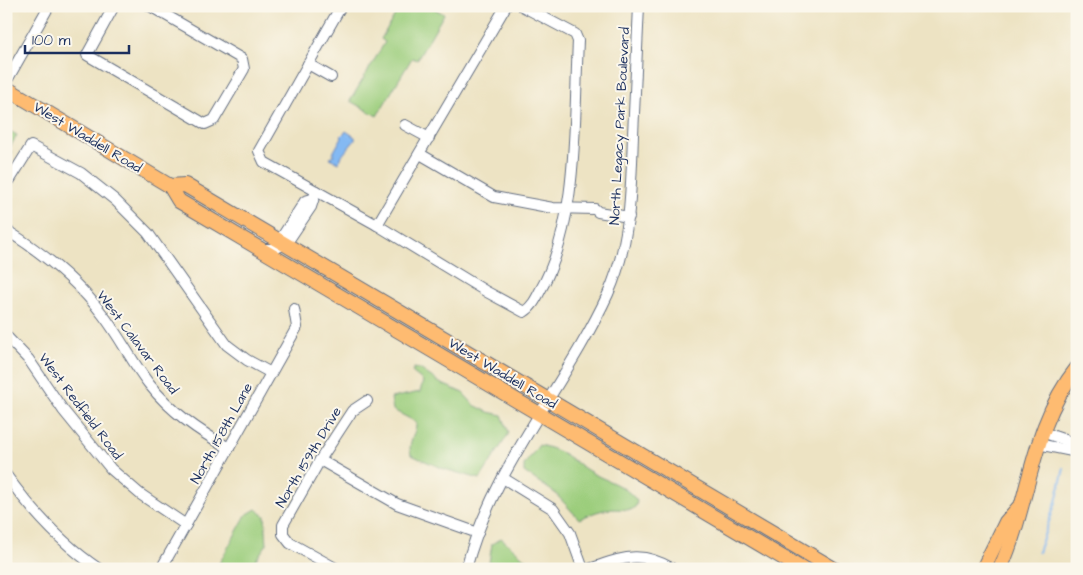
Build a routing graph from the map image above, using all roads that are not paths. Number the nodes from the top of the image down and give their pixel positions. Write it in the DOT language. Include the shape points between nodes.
graph roads {
  1 [pos="49,6"];
  2 [pos="114,6"];
  3 [pos="150,6"];
  4 [pos="341,6"];
  5 [pos="506,6"];
  6 [pos="522,6"];
  7 [pos="639,6"];
  8 [pos="308,64"];
  9 [pos="331,77"];
  10 [pos="6,82"];
  11 [pos="6,88"];
  12 [pos="406,125"];
  13 [pos="429,138"];
  14 [pos="420,154"];
  15 [pos="6,186"];
  16 [pos="170,186"];
  17 [pos="314,195"];
  18 [pos="569,209"];
  19 [pos="630,217"];
  20 [pos="377,225"];
  21 [pos="6,230"];
  22 [pos="283,242"];
  23 [pos="260,249"];
  24 [pos="294,309"];
  25 [pos="6,336"];
  26 [pos="1077,368"];
  27 [pos="271,373"];
  28 [pos="367,400"];
  29 [pos="548,400"];
  30 [pos="541,414"];
  31 [pos="1040,438"];
  32 [pos="1077,444"];
  33 [pos="229,448"];
  34 [pos="1077,452"];
  35 [pos="320,460"];
  36 [pos="7,477"];
  37 [pos="502,478"];
  38 [pos="1020,507"];
  39 [pos="186,525"];
  40 [pos="478,532"];
  41 [pos="99,569"];
  42 [pos="161,569"];
  43 [pos="337,569"];
  44 [pos="466,569"];
  45 [pos="583,569"];
  46 [pos="589,569"];
  47 [pos="673,569"];
  48 [pos="802,569"];
  49 [pos="834,569"];
  50 [pos="983,569"];
  51 [pos="1000,569"];
  1 -- 10 [label="street"];
  2 -- 3 [label="street" via="87,55 205,124 214,120 244,69 242,59"];
  4 -- 8 [label="street"];
  5 -- 13 [label="street"];
  6 -- 18 [label="street" via="575,34 578,41"];
  7 -- 19 [label="street, North Legacy Park Boulevard"];
  8 -- 9 [label="street"];
  8 -- 17 [label="street" via="259,154 264,162"];
  11 -- 16 [label="main road, West Waddell Road"];
  12 -- 13 [label="street"];
  13 -- 14 [label="street"];
  14 -- 18 [label="street" via="494,198"];
  14 -- 20 [label="street"];
  15 -- 27 [label="street" via="31,146 81,173 115,200 148,233 227,345"];
  16 -- 22 [label="main road, West Waddell Road" via="185,184"];
  16 -- 23 [label="main road, West Waddell Road" via="179,201"];
  17 -- 20 [label="street"];
  17 -- 22 [label="street" via="311,207"];
  18 -- 19 [label="street" via="594,215 598,212"];
  18 -- 20 [label="street" via="552,269 531,306 524,312"];
  19 -- 29 [label="street, North Legacy Park Boulevard" via="608,293"];
  21 -- 33 [label="street, West Calavar Road" via="35,248 71,278 103,314 149,384 172,409 201,432"];
  22 -- 23 [label="street" via="274,249"];
  22 -- 29 [label="main road, West Waddell Road"];
  23 -- 30 [label="main road, West Waddell Road"];
  24 -- 27 [label="street, North 158th Lane" via="297,327"];
  25 -- 39 [label="street, West Redfield Road" via="29,360 63,410 111,469 140,494"];
  26 -- 31 [label="main road" via="1056,398"];
  27 -- 33 [label="street, North 158th Lane"];
  28 -- 35 [label="street, North 159th Drive" via="352,411"];
  29 -- 30 [label="street, North Legacy Park Boulevard"];
  29 -- 49 [label="main road, West Waddell Road"];
  30 -- 37 [label="street, North Legacy Park Boulevard"];
  30 -- 48 [label="main road, West Waddell Road"];
  31 -- 32 [label="street"];
  31 -- 34 [label="street"];
  31 -- 38 [label="main road"];
  33 -- 39 [label="street, North 158th Lane"];
  35 -- 40 [label="street" via="397,504"];
  35 -- 43 [label="street, North 159th Drive" via="282,534 290,543"];
  36 -- 41 [label="street" via="49,528"];
  37 -- 40 [label="street, North Legacy Park Boulevard"];
  37 -- 45 [label="street" via="553,509 570,533"];
  38 -- 50 [label="main road" via="1006,522"];
  38 -- 51 [label="main road" via="1014,534"];
  39 -- 42 [label="street, North 158th Lane"];
  40 -- 44 [label="street, North Legacy Park Boulevard"];
  46 -- 47 [label="street" via="644,556"];
}
